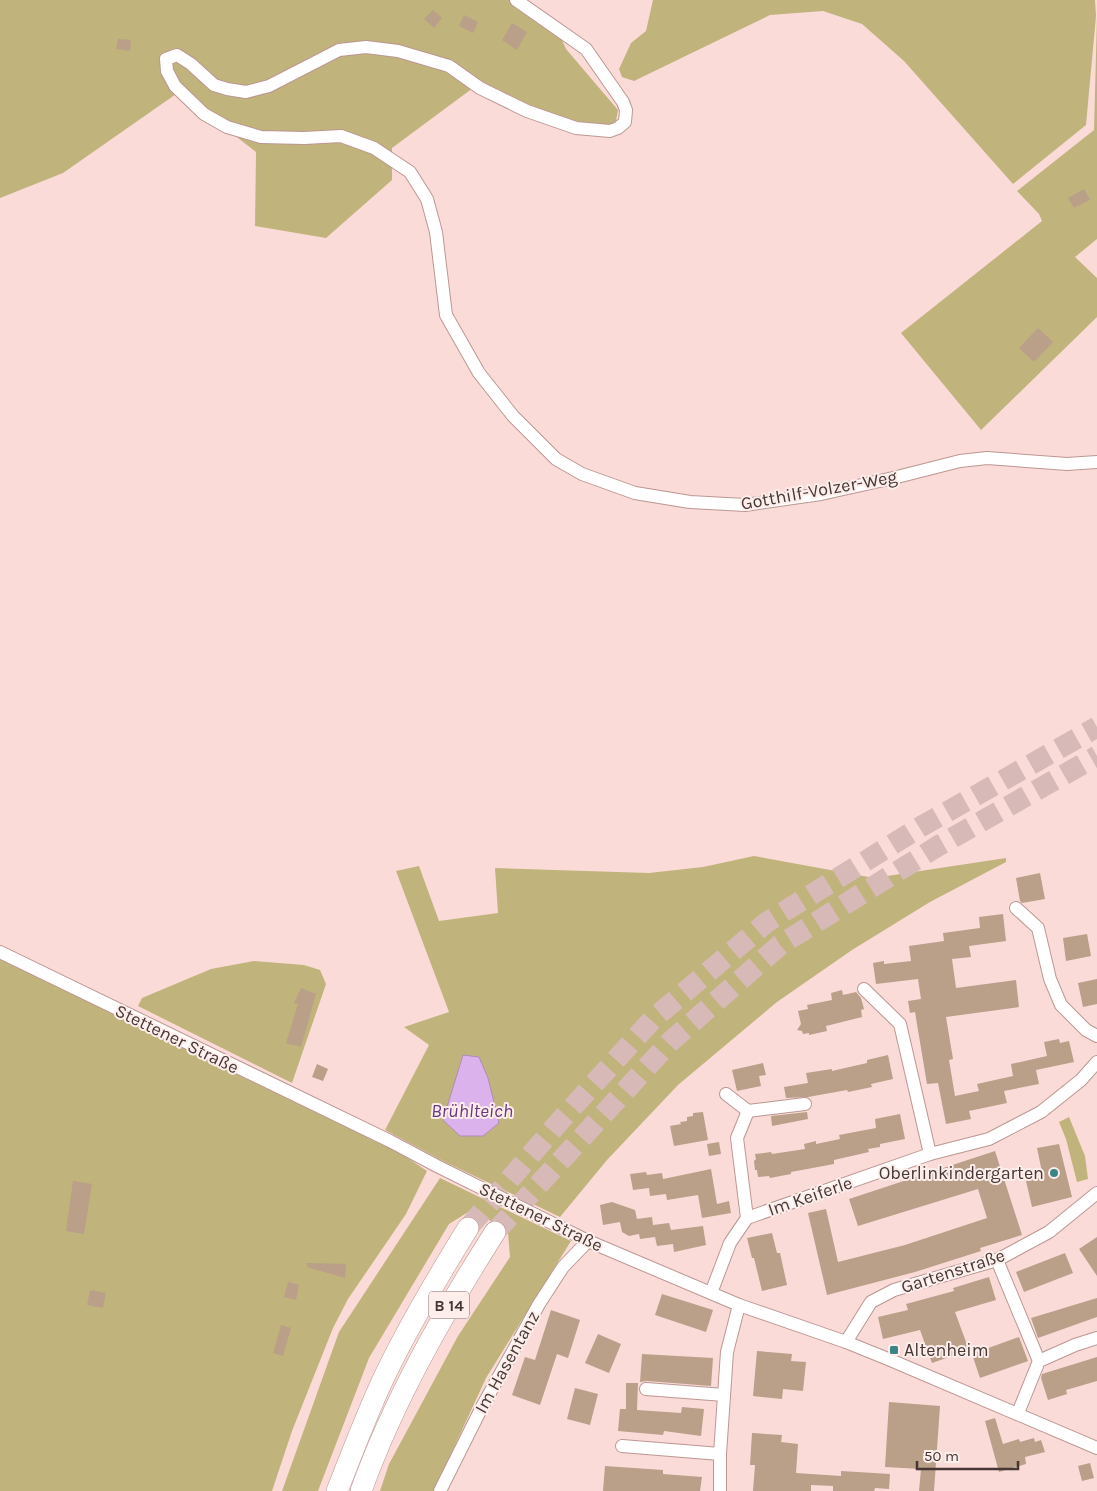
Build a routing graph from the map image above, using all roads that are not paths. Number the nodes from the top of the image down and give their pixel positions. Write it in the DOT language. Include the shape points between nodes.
graph roads {
  1 [pos="516,0"];
  2 [pos="1097,462"];
  3 [pos="1016,908"];
  4 [pos="0,952"];
  5 [pos="864,989"];
  6 [pos="1097,1036"];
  7 [pos="1097,1062"];
  8 [pos="726,1094"];
  9 [pos="805,1104"];
  10 [pos="748,1111"];
  11 [pos="930,1154"];
  12 [pos="1097,1193"];
  13 [pos="747,1218"];
  14 [pos="468,1228"];
  15 [pos="495,1232"];
  16 [pos="588,1242"];
  17 [pos="997,1260"];
  18 [pos="711,1293"];
  19 [pos="739,1305"];
  20 [pos="1097,1338"];
  21 [pos="846,1342"];
  22 [pos="1039,1361"];
  23 [pos="646,1389"];
  24 [pos="724,1395"];
  25 [pos="1018,1414"];
  26 [pos="622,1446"];
  27 [pos="1097,1448"];
  28 [pos="720,1454"];
  29 [pos="337,1491"];
  30 [pos="361,1491"];
  31 [pos="440,1491"];
  32 [pos="720,1491"];
  1 -- 2 [label="street, Gotthilf-Volzer-Weg" via="586,49 626,110 625,122 618,128 610,131 576,128 480,88 449,66 398,51 366,46 339,50 269,86 246,92 227,90 214,84 177,55 166,59 167,71 175,86 204,114 227,127 261,137 341,136 374,148 410,172 427,199 436,232 446,315 479,373 513,416 556,459 582,474 635,493 745,506 821,494 960,461 987,458 1067,464"];
  3 -- 6 [label="street" via="1038,928 1050,979 1062,1005 1086,1030"];
  4 -- 16 [label="street, Stettener Straße" via="390,1141"];
  5 -- 11 [label="street" via="900,1024"];
  7 -- 11 [label="street, Im Keiferle" via="1081,1080 1041,1112 989,1139"];
  8 -- 10 [label="street"];
  9 -- 10 [label="street"];
  10 -- 13 [label="street, Im Keiferle" via="736,1138"];
  11 -- 13 [label="street, Im Keiferle"];
  12 -- 17 [label="street, Gartenstraße" via="1049,1232"];
  13 -- 18 [label="street, Im Keiferle" via="730,1243"];
  14 -- 29 [label="highway, B 14" via="423,1301 387,1372"];
  15 -- 30 [label="highway, B 14" via="439,1322 408,1381"];
  16 -- 18 [label="street, Stettener Straße"];
  16 -- 31 [label="street, Im Hasentanz" via="563,1267 539,1304"];
  17 -- 21 [label="street, Gartenstraße" via="894,1290 871,1302"];
  17 -- 22 [label="street"];
  18 -- 19 [label="street, Stettener Straße"];
  19 -- 21 [label="street, Stettener Straße"];
  19 -- 24 [label="street" via="727,1352"];
  20 -- 22 [label="street"];
  21 -- 25 [label="street, Stettener Straße"];
  22 -- 25 [label="street"];
  23 -- 24 [label="street"];
  24 -- 28 [label="street"];
  25 -- 27 [label="street, Stettener Straße"];
  26 -- 28 [label="street"];
  28 -- 32 [label="street"];
}
